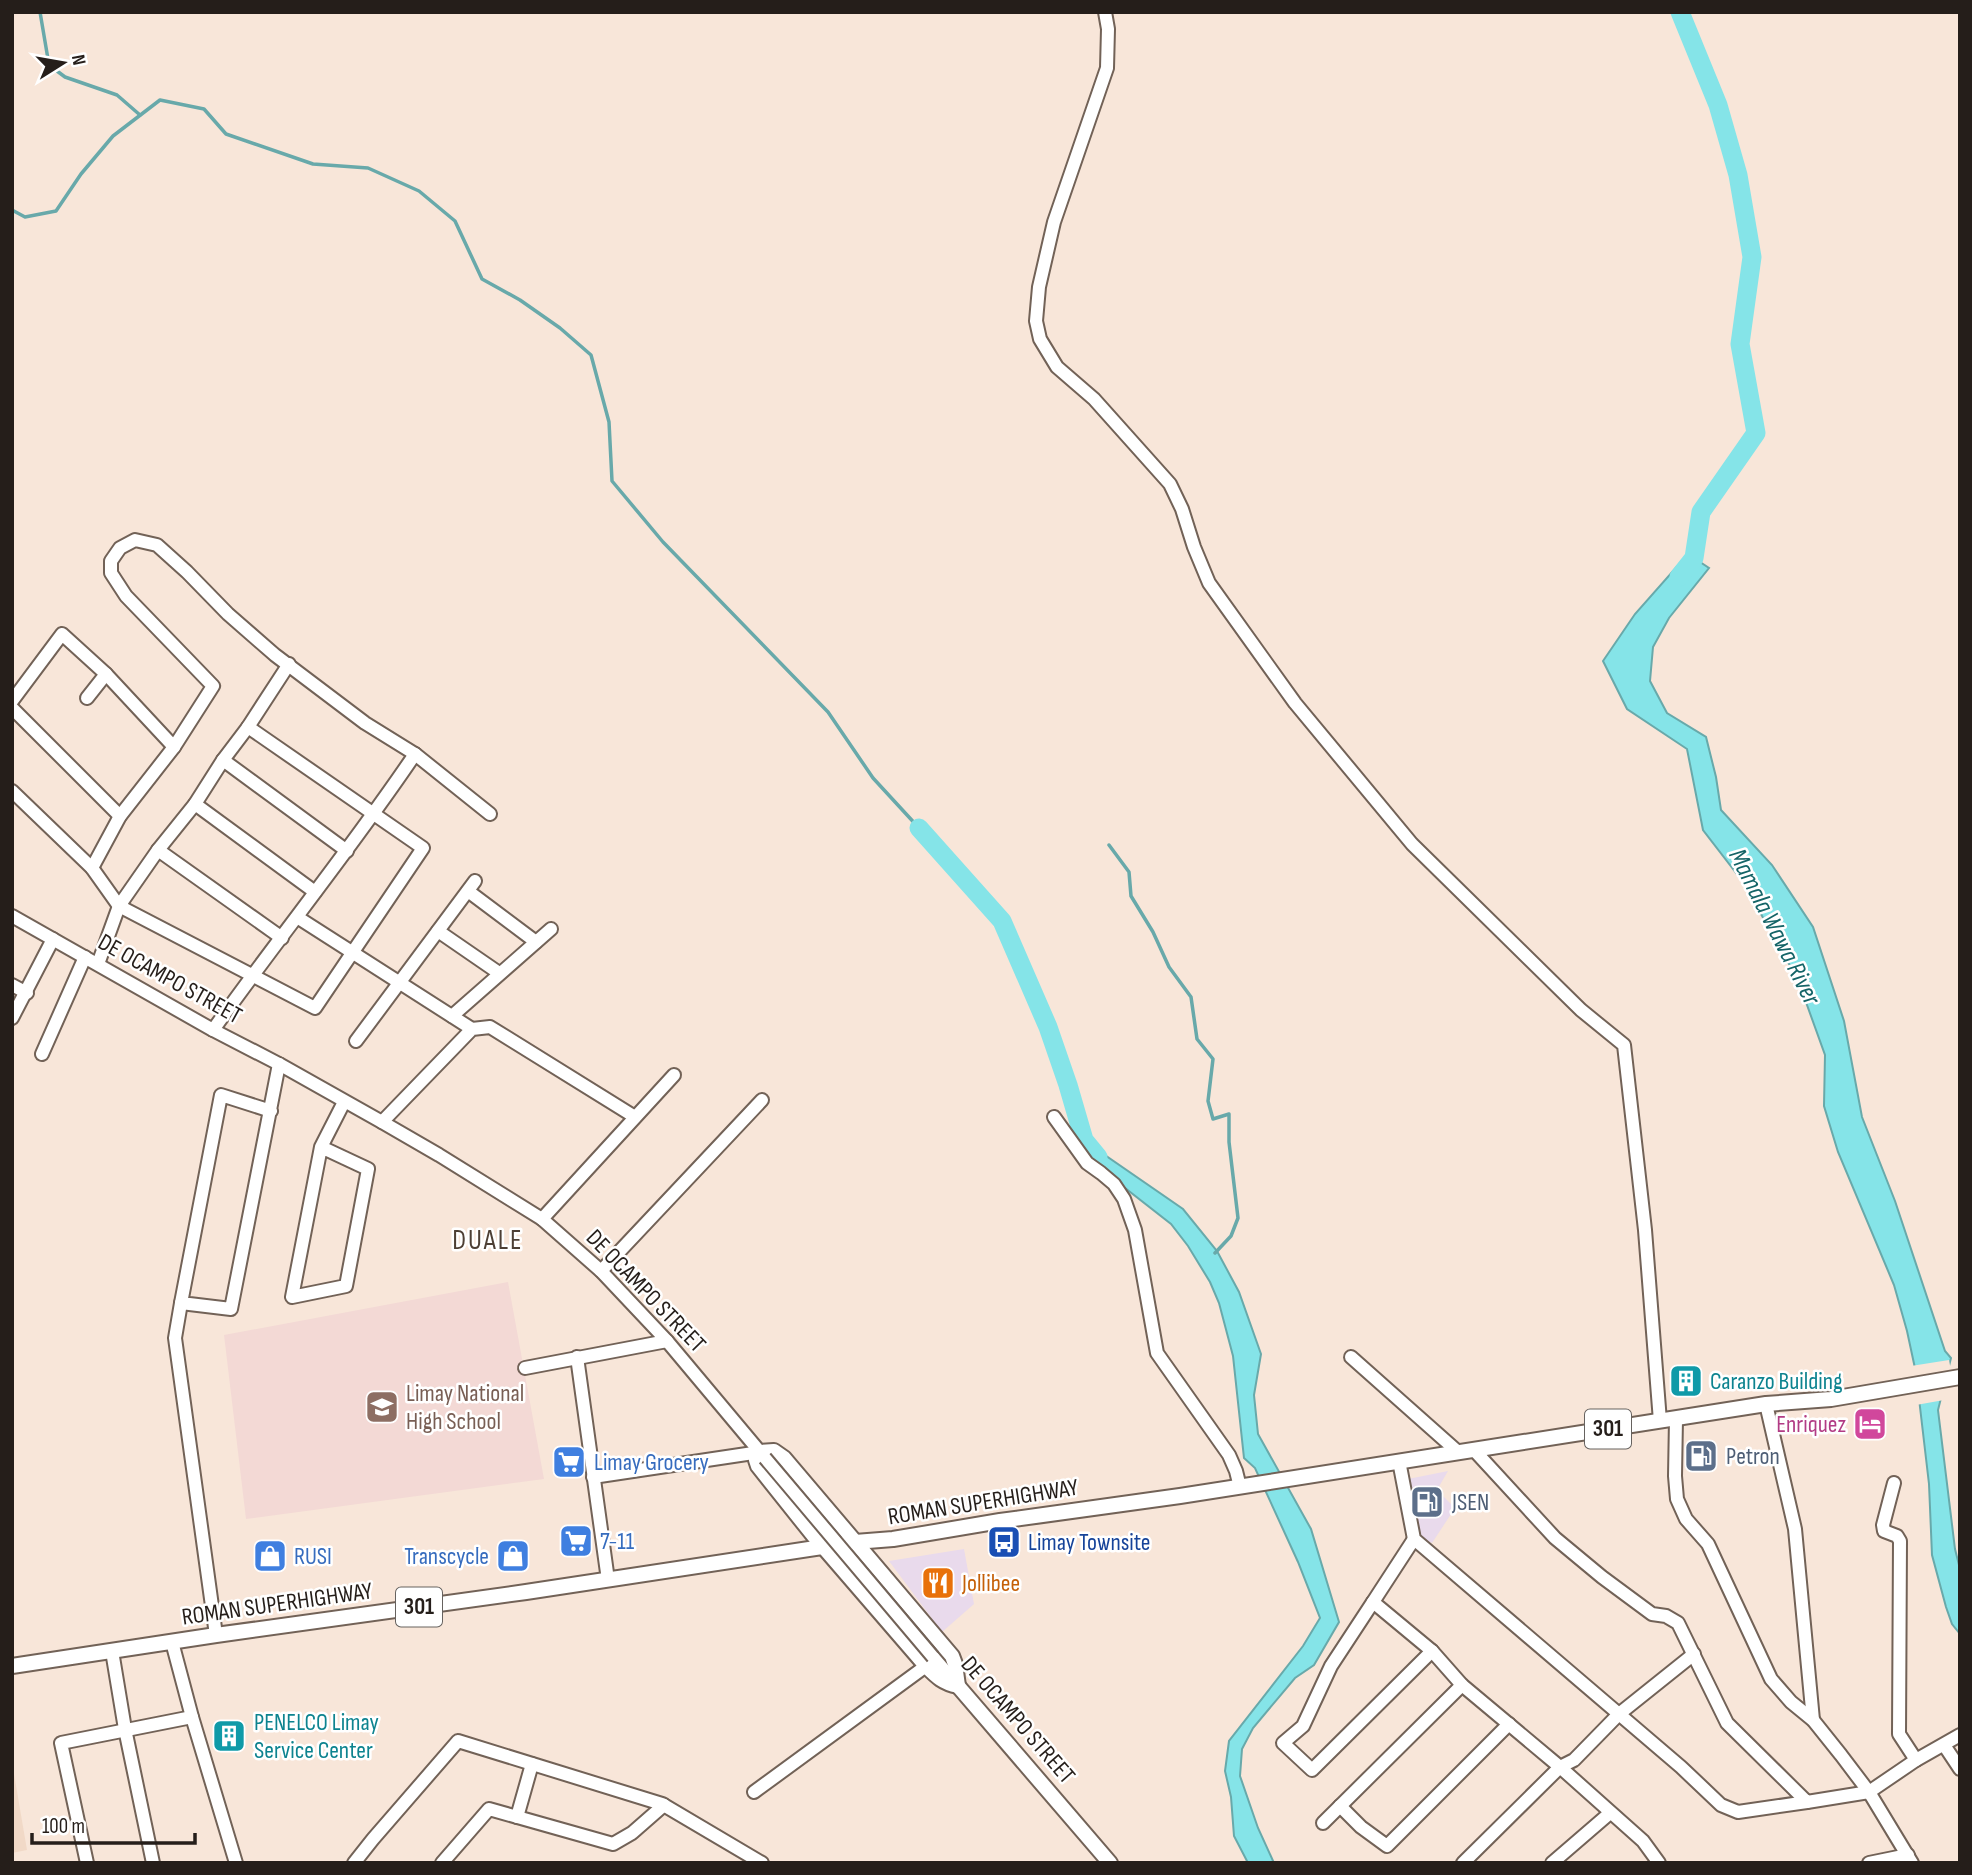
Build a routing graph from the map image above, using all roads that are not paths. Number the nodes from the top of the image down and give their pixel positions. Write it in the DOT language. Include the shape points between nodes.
graph roads {
  1 [pos="1105,12"];
  2 [pos="289,664"];
  3 [pos="106,674"];
  4 [pos="87,698"];
  5 [pos="12,701"];
  6 [pos="12,708"];
  7 [pos="248,727"];
  8 [pos="174,747"];
  9 [pos="415,754"];
  10 [pos="223,760"];
  11 [pos="12,791"];
  12 [pos="195,804"];
  13 [pos="490,814"];
  14 [pos="374,815"];
  15 [pos="120,816"];
  16 [pos="158,850"];
  17 [pos="347,851"];
  18 [pos="92,868"];
  19 [pos="315,892"];
  20 [pos="119,905"];
  21 [pos="12,916"];
  22 [pos="297,917"];
  23 [pos="551,929"];
  24 [pos="438,931"];
  25 [pos="282,938"];
  26 [pos="54,939"];
  27 [pos="536,942"];
  28 [pos="353,953"];
  29 [pos="85,957"];
  30 [pos="98,964"];
  31 [pos="499,973"];
  32 [pos="252,975"];
  33 [pos="399,983"];
  34 [pos="12,985"];
  35 [pos="26,993"];
  36 [pos="452,1016"];
  37 [pos="12,1018"];
  38 [pos="472,1029"];
  39 [pos="213,1030"];
  40 [pos="356,1041"];
  41 [pos="43,1054"];
  42 [pos="279,1064"];
  43 [pos="674,1074"];
  44 [pos="762,1100"];
  45 [pos="344,1102"];
  46 [pos="271,1111"];
  47 [pos="635,1117"];
  48 [pos="1054,1117"];
  49 [pos="382,1122"];
  50 [pos="321,1147"];
  51 [pos="542,1219"];
  52 [pos="601,1271"];
  53 [pos="181,1303"];
  54 [pos="667,1341"];
  55 [pos="577,1357"];
  56 [pos="1351,1357"];
  57 [pos="525,1368"];
  58 [pos="1956,1378"];
  59 [pos="1766,1404"];
  60 [pos="1676,1419"];
  61 [pos="1660,1421"];
  62 [pos="1474,1450"];
  63 [pos="1458,1451"];
  64 [pos="762,1455"];
  65 [pos="1399,1461"];
  66 [pos="593,1477"];
  67 [pos="1894,1483"];
  68 [pos="1240,1487"];
  69 [pos="1414,1539"];
  70 [pos="855,1542"];
  71 [pos="825,1548"];
  72 [pos="608,1580"];
  73 [pos="1373,1602"];
  74 [pos="216,1635"];
  75 [pos="172,1642"];
  76 [pos="112,1651"];
  77 [pos="1432,1651"];
  78 [pos="1694,1654"];
  79 [pos="930,1662"];
  80 [pos="12,1666"];
  81 [pos="1462,1685"];
  82 [pos="958,1686"];
  83 [pos="1619,1714"];
  84 [pos="192,1717"];
  85 [pos="1813,1720"];
  86 [pos="1508,1724"];
  87 [pos="125,1729"];
  88 [pos="1960,1735"];
  89 [pos="1944,1745"];
  90 [pos="1916,1760"];
  91 [pos="532,1764"];
  92 [pos="1560,1768"];
  93 [pos="1960,1769"];
  94 [pos="754,1792"];
  95 [pos="1869,1792"];
  96 [pos="1807,1802"];
  97 [pos="664,1805"];
  98 [pos="1340,1806"];
  99 [pos="1610,1813"];
  100 [pos="517,1817"];
  101 [pos="1323,1823"];
  102 [pos="1910,1859"];
  103 [pos="87,1863"];
  104 [pos="153,1863"];
  105 [pos="236,1863"];
  106 [pos="354,1863"];
  107 [pos="442,1863"];
  108 [pos="762,1863"];
  109 [pos="1110,1863"];
  110 [pos="1463,1863"];
  111 [pos="1552,1863"];
  112 [pos="1659,1863"];
  113 [pos="1869,1863"];
  1 -- 61 [label="street" via="1107,68 1054,222 1039,287 1036,321 1040,339 1057,367 1094,399 1170,484 1209,583 1295,703 1412,844 1581,1010 1624,1045"];
  2 -- 7 [label="street"];
  2 -- 8 [label="street" via="228,614 157,545 135,540 120,548 111,561 111,573 126,596 213,686"];
  2 -- 9 [label="street" via="365,723"];
  3 -- 4 [label="street"];
  3 -- 5 [label="street" via="62,634"];
  3 -- 8 [label="street"];
  6 -- 15 [label="street"];
  7 -- 10 [label="street"];
  7 -- 14 [label="street"];
  8 -- 15 [label="street"];
  9 -- 13 [label="street"];
  9 -- 14 [label="street"];
  10 -- 12 [label="street"];
  10 -- 17 [label="street"];
  11 -- 18 [label="street"];
  12 -- 16 [label="street"];
  12 -- 19 [label="street"];
  14 -- 17 [label="street"];
  14 -- 28 [label="street" via="424,848"];
  15 -- 18 [label="street"];
  16 -- 20 [label="street"];
  16 -- 25 [label="street"];
  17 -- 19 [label="street"];
  18 -- 20 [label="street"];
  19 -- 22 [label="street"];
  20 -- 30 [label="street"];
  20 -- 32 [label="street"];
  21 -- 26 [label="street, DE OCAMPO STREET"];
  22 -- 25 [label="street"];
  22 -- 28 [label="street"];
  23 -- 27 [label="street"];
  24 -- 27 [label="street" via="471,886"];
  24 -- 31 [label="street"];
  24 -- 33 [label="street"];
  25 -- 32 [label="street"];
  26 -- 29 [label="street, DE OCAMPO STREET"];
  26 -- 35 [label="street"];
  27 -- 31 [label="street"];
  28 -- 32 [label="street" via="315,1008"];
  28 -- 33 [label="street"];
  29 -- 30 [label="street, DE OCAMPO STREET"];
  29 -- 41 [label="street"];
  30 -- 39 [label="street, DE OCAMPO STREET"];
  31 -- 36 [label="street"];
  32 -- 39 [label="street"];
  33 -- 36 [label="street"];
  33 -- 40 [label="street"];
  34 -- 35 [label="street"];
  35 -- 37 [label="street"];
  36 -- 38 [label="street"];
  38 -- 47 [label="street" via="490,1027"];
  38 -- 49 [label="street"];
  39 -- 42 [label="street, DE OCAMPO STREET"];
  42 -- 45 [label="street, DE OCAMPO STREET"];
  42 -- 46 [label="street"];
  43 -- 47 [label="street"];
  44 -- 52 [label="street"];
  45 -- 49 [label="street, DE OCAMPO STREET"];
  45 -- 50 [label="street"];
  46 -- 53 [label="street" via="231,1309"];
  46 -- 53 [label="street" via="221,1095"];
  47 -- 51 [label="street"];
  48 -- 68 [label="street" via="1087,1163 1114,1184 1124,1199 1135,1230 1157,1353 1229,1455"];
  49 -- 51 [label="street, DE OCAMPO STREET"];
  50 -- 50 [label="street" via="318,1160 292,1297 346,1286 368,1169"];
  51 -- 52 [label="street, DE OCAMPO STREET"];
  52 -- 54 [label="street, DE OCAMPO STREET"];
  53 -- 74 [label="street" via="175,1338"];
  54 -- 55 [label="street"];
  54 -- 64 [label="street, DE OCAMPO STREET"];
  55 -- 57 [label="street"];
  55 -- 66 [label="street"];
  56 -- 63 [label="street"];
  58 -- 59 [label="main road, ROMAN SUPERHIGHWAY / 301" via="1831,1399"];
  59 -- 60 [label="main road, ROMAN SUPERHIGHWAY / 301"];
  59 -- 85 [label="street" via="1795,1529"];
  60 -- 61 [label="main road, ROMAN SUPERHIGHWAY / 301"];
  60 -- 85 [label="street" via="1677,1499 1686,1519 1714,1555 1771,1679"];
  61 -- 62 [label="main road, ROMAN SUPERHIGHWAY / 301"];
  62 -- 63 [label="main road, ROMAN SUPERHIGHWAY / 301"];
  62 -- 78 [label="street" via="1555,1538 1652,1614 1678,1623"];
  63 -- 65 [label="main road, ROMAN SUPERHIGHWAY / 301"];
  64 -- 66 [label="street"];
  64 -- 70 [label="main road" via="779,1453"];
  64 -- 71 [label="main road" via="756,1460 758,1466"];
  64 -- 79 [label="street, DE OCAMPO STREET, bridge"];
  65 -- 68 [label="main road, ROMAN SUPERHIGHWAY / 301"];
  65 -- 69 [label="street"];
  66 -- 72 [label="street"];
  67 -- 90 [label="street" via="1883,1525 1884,1531 1900,1541 1899,1734"];
  68 -- 70 [label="main road, ROMAN SUPERHIGHWAY / 301"];
  69 -- 73 [label="street"];
  69 -- 83 [label="street"];
  70 -- 71 [label="main road, ROMAN SUPERHIGHWAY / 301"];
  70 -- 82 [label="main road" via="952,1656"];
  71 -- 72 [label="main road, ROMAN SUPERHIGHWAY / 301"];
  71 -- 79 [label="main road"];
  72 -- 74 [label="main road, ROMAN SUPERHIGHWAY / 301"];
  73 -- 77 [label="street"];
  73 -- 77 [label="street" via="1331,1666 1303,1726 1283,1743 1312,1770"];
  74 -- 75 [label="main road, ROMAN SUPERHIGHWAY / 301"];
  75 -- 76 [label="main road, ROMAN SUPERHIGHWAY / 301"];
  75 -- 84 [label="street"];
  76 -- 80 [label="main road, ROMAN SUPERHIGHWAY / 301"];
  76 -- 87 [label="street"];
  77 -- 81 [label="street"];
  78 -- 83 [label="street"];
  78 -- 96 [label="street" via="1727,1723"];
  79 -- 82 [label="main road" via="940,1681"];
  79 -- 94 [label="street"];
  81 -- 86 [label="street"];
  81 -- 98 [label="street"];
  82 -- 109 [label="main road, DE OCAMPO STREET"];
  83 -- 92 [label="street"];
  83 -- 96 [label="street" via="1721,1805 1738,1812"];
  84 -- 87 [label="street"];
  84 -- 105 [label="street"];
  85 -- 95 [label="street"];
  86 -- 92 [label="street"];
  86 -- 98 [label="street" via="1387,1846"];
  87 -- 103 [label="street" via="61,1743"];
  87 -- 104 [label="street"];
  88 -- 89 [label="street"];
  89 -- 90 [label="street"];
  89 -- 93 [label="street"];
  90 -- 95 [label="street"];
  91 -- 97 [label="street"];
  91 -- 100 [label="street"];
  91 -- 106 [label="street" via="458,1741"];
  92 -- 99 [label="street"];
  92 -- 110 [label="street"];
  95 -- 96 [label="street"];
  95 -- 102 [label="street"];
  97 -- 100 [label="street" via="613,1844"];
  97 -- 108 [label="street"];
  98 -- 101 [label="street"];
  99 -- 111 [label="street"];
  99 -- 112 [label="street" via="1643,1841"];
  100 -- 107 [label="street" via="489,1810"];
  102 -- 113 [label="street"];
}
